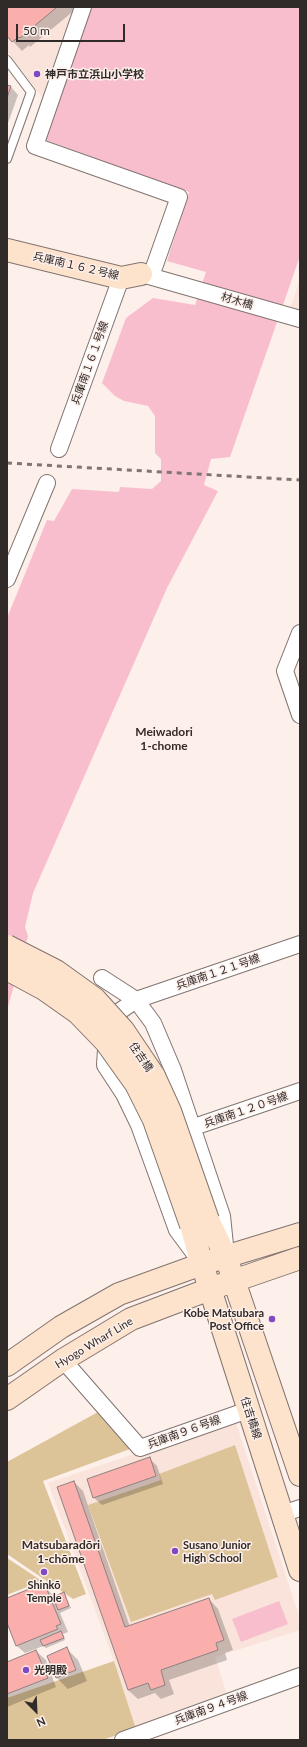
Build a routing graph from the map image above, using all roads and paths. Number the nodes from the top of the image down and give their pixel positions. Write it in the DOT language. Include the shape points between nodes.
graph roads {
  1 [pos="83,7"];
  2 [pos="7,60"];
  3 [pos="7,159"];
  4 [pos="7,250"];
  5 [pos="138,276"];
  6 [pos="192,287"];
  7 [pos="300,319"];
  8 [pos="59,449"];
  9 [pos="46,483"];
  10 [pos="7,579"];
  11 [pos="300,633"];
  12 [pos="299,707"];
  13 [pos="300,944"];
  14 [pos="7,946"];
  15 [pos="7,969"];
  16 [pos="102,978"];
  17 [pos="136,1000"];
  18 [pos="300,1092"];
  19 [pos="192,1128"];
  20 [pos="199,1222"];
  21 [pos="300,1234"];
  22 [pos="226,1256"];
  23 [pos="300,1258"];
  24 [pos="202,1264"];
  25 [pos="234,1280"];
  26 [pos="210,1289"];
  27 [pos="63,1360"];
  28 [pos="8,1363"];
  29 [pos="26,1386"];
  30 [pos="7,1399"];
  31 [pos="248,1410"];
  32 [pos="300,1475"];
  33 [pos="291,1511"];
  34 [pos="300,1570"];
  35 [pos="300,1676"];
  36 [pos="123,1740"];
  1 -- 5 [label="street, 兵庫南１６１号線" via="35,146 179,197"];
  2 -- 3 [label="lane" via="31,92"];
  4 -- 5 [label="street, 兵庫南１６２号線"];
  5 -- 6 [label="street, 兵庫南１６２号線"];
  5 -- 8 [label="street, 兵庫南１６１号線"];
  6 -- 7 [label="street, 材木橋"];
  9 -- 10 [label="street"];
  11 -- 12 [label="street" via="285,671"];
  13 -- 17 [label="street, 兵庫南１２１号線"];
  14 -- 20 [label="street, 住吉橋, bridge" via="56,971 95,999 123,1030 154,1076 170,1111"];
  15 -- 20 [label="street, 住吉橋, bridge" via="44,989 78,1013 106,1042 136,1084"];
  16 -- 17 [label="street"];
  17 -- 19 [label="street" via="153,1023 173,1070"];
  17 -- 24 [label="street, 兵庫南１２１号線" via="120,1011 107,1034 105,1065 124,1094 139,1125 177,1230"];
  18 -- 19 [label="street, 兵庫南１２０号線"];
  19 -- 22 [label="street" via="222,1216"];
  20 -- 22 [label="street"];
  20 -- 24 [label="street, 住吉橋線"];
  21 -- 22 [label="street"];
  22 -- 24 [label="street"];
  22 -- 25 [label="street"];
  23 -- 25 [label="street, Hyogo Wharf Line"];
  24 -- 26 [label="street, 住吉橋線"];
  24 -- 28 [label="street" via="119,1294 61,1327"];
  25 -- 26 [label="street, Hyogo Wharf Line"];
  25 -- 32 [label="street"];
  26 -- 27 [label="street, Hyogo Wharf Line" via="131,1319"];
  26 -- 31 [label="street, 住吉橋線"];
  27 -- 29 [label="street, Hyogo Wharf Line"];
  27 -- 31 [label="street, 兵庫南９６号線" via="140,1448"];
  28 -- 29 [label="street"];
  29 -- 30 [label="street, Hyogo Wharf Line"];
  31 -- 33 [label="street, 住吉橋線"];
  33 -- 34 [label="street, 住吉橋線"];
  35 -- 36 [label="street, 兵庫南９４号線"];
}
